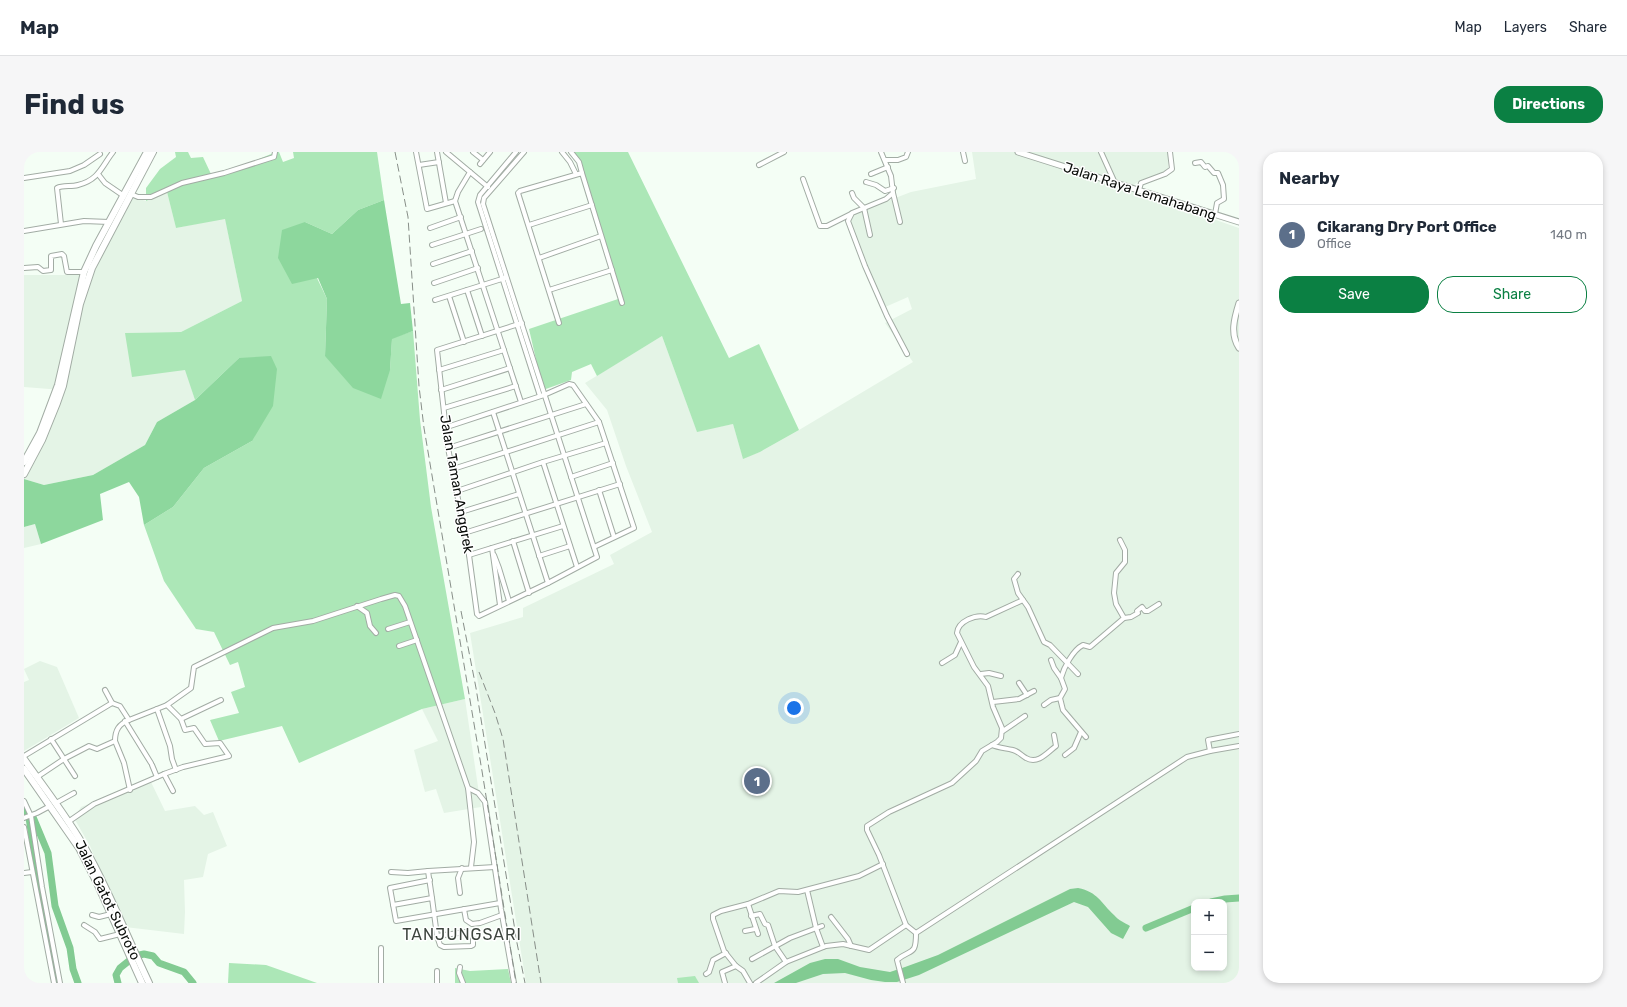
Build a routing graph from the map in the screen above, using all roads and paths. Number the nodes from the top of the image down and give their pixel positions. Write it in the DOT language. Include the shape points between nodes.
graph roads {
  1 [pos="113,152"];
  2 [pos="147,152"];
  3 [pos="154,152"];
  4 [pos="275,152"];
  5 [pos="416,152"];
  6 [pos="437,152"];
  7 [pos="446,152"];
  8 [pos="473,152"];
  9 [pos="490,152"];
  10 [pos="516,152"];
  11 [pos="524,152"];
  12 [pos="562,152"];
  13 [pos="571,152"];
  14 [pos="784,152"];
  15 [pos="881,152"];
  16 [pos="908,152"];
  17 [pos="963,152"];
  18 [pos="1019,152"];
  19 [pos="1101,152"];
  20 [pos="1171,152"];
  21 [pos="100,154"];
  22 [pos="483,160"];
  23 [pos="885,160"];
  24 [pos="965,161"];
  25 [pos="439,162"];
  26 [pos="1195,163"];
  27 [pos="480,164"];
  28 [pos="419,165"];
  29 [pos="759,165"];
  30 [pos="888,167"];
  31 [pos="470,172"];
  32 [pos="582,173"];
  33 [pos="98,174"];
  34 [pos="576,174"];
  35 [pos="871,174"];
  36 [pos="24,178"];
  37 [pos="803,178"];
  38 [pos="866,182"];
  39 [pos="1115,182"];
  40 [pos="487,187"];
  41 [pos="491,190"];
  42 [pos="894,190"];
  43 [pos="1139,190"];
  44 [pos="852,193"];
  45 [pos="131,194"];
  46 [pos="124,196"];
  47 [pos="455,200"];
  48 [pos="446,203"];
  49 [pos="592,204"];
  50 [pos="864,208"];
  51 [pos="852,213"];
  52 [pos="1215,214"];
  53 [pos="461,217"];
  54 [pos="109,222"];
  55 [pos="900,222"];
  56 [pos="1239,222"];
  57 [pos="61,224"];
  58 [pos="529,225"];
  59 [pos="430,228"];
  60 [pos="481,229"];
  61 [pos="24,231"];
  62 [pos="466,234"];
  63 [pos="870,235"];
  64 [pos="491,236"];
  65 [pos="601,236"];
  66 [pos="432,245"];
  67 [pos="472,251"];
  68 [pos="539,258"];
  69 [pos="433,264"];
  70 [pos="24,268"];
  71 [pos="478,268"];
  72 [pos="612,270"];
  73 [pos="84,272"];
  74 [pos="505,278"];
  75 [pos="434,283"];
  76 [pos="483,285"];
  77 [pos="467,290"];
  78 [pos="549,290"];
  79 [pos="449,296"];
  80 [pos="434,300"];
  81 [pos="1239,303"];
  82 [pos="78,304"];
  83 [pos="622,304"];
  84 [pos="559,323"];
  85 [pos="1236,323"];
  86 [pos="520,324"];
  87 [pos="498,331"];
  88 [pos="482,336"];
  89 [pos="464,342"];
  90 [pos="1239,348"];
  91 [pos="504,350"];
  92 [pos="907,354"];
  93 [pos="510,368"];
  94 [pos="439,370"];
  95 [pos="516,386"];
  96 [pos="441,390"];
  97 [pos="542,395"];
  98 [pos="521,402"];
  99 [pos="586,404"];
  100 [pos="444,408"];
  101 [pos="493,412"];
  102 [pos="551,415"];
  103 [pos="599,422"];
  104 [pos="447,427"];
  105 [pos="499,432"];
  106 [pos="558,436"];
  107 [pos="606,443"];
  108 [pos="448,448"];
  109 [pos="506,453"];
  110 [pos="564,456"];
  111 [pos="24,462"];
  112 [pos="543,462"];
  113 [pos="613,463"];
  114 [pos="453,469"];
  115 [pos="512,473"];
  116 [pos="24,474"];
  117 [pos="571,477"];
  118 [pos="620,484"];
  119 [pos="599,490"];
  120 [pos="457,491"];
  121 [pos="519,494"];
  122 [pos="578,497"];
  123 [pos="557,504"];
  124 [pos="461,512"];
  125 [pos="526,515"];
  126 [pos="564,526"];
  127 [pos="464,534"];
  128 [pos="532,535"];
  129 [pos="614,537"];
  130 [pos="1120,540"];
  131 [pos="513,541"];
  132 [pos="570,546"];
  133 [pos="594,547"];
  134 [pos="492,548"];
  135 [pos="493,554"];
  136 [pos="469,555"];
  137 [pos="539,556"];
  138 [pos="577,567"];
  139 [pos="1018,574"];
  140 [pos="548,583"];
  141 [pos="529,593"];
  142 [pos="1023,600"];
  143 [pos="509,601"];
  144 [pos="1159,604"];
  145 [pos="500,605"];
  146 [pos="357,606"];
  147 [pos="1124,618"];
  148 [pos="410,622"];
  149 [pos="388,629"];
  150 [pos="376,633"];
  151 [pos="417,640"];
  152 [pos="961,642"];
  153 [pos="399,646"];
  154 [pos="1052,660"];
  155 [pos="942,663"];
  156 [pos="1068,663"];
  157 [pos="981,674"];
  158 [pos="1078,674"];
  159 [pos="1062,675"];
  160 [pos="1001,676"];
  161 [pos="1020,683"];
  162 [pos="105,690"];
  163 [pos="1034,692"];
  164 [pos="1027,695"];
  165 [pos="1060,698"];
  166 [pos="221,700"];
  167 [pos="993,702"];
  168 [pos="112,703"];
  169 [pos="167,705"];
  170 [pos="1044,706"];
  171 [pos="157,710"];
  172 [pos="1026,716"];
  173 [pos="181,719"];
  174 [pos="127,721"];
  175 [pos="1003,731"];
  176 [pos="1081,732"];
  177 [pos="1239,734"];
  178 [pos="1054,735"];
  179 [pos="1086,737"];
  180 [pos="52,739"];
  181 [pos="115,741"];
  182 [pos="992,745"];
  183 [pos="1239,746"];
  184 [pos="1210,751"];
  185 [pos="1065,755"];
  186 [pos="24,756"];
  187 [pos="24,759"];
  188 [pos="64,759"];
  189 [pos="24,769"];
  190 [pos="176,770"];
  191 [pos="164,774"];
  192 [pos="75,776"];
  193 [pos="37,777"];
  194 [pos="157,777"];
  195 [pos="468,788"];
  196 [pos="130,790"];
  197 [pos="172,791"];
  198 [pos="74,793"];
  199 [pos="24,802"];
  200 [pos="53,805"];
  201 [pos="27,817"];
  202 [pos="68,822"];
  203 [pos="24,828"];
  204 [pos="25,838"];
  205 [pos="26,850"];
  206 [pos="883,864"];
  207 [pos="471,867"];
  208 [pos="495,867"];
  209 [pos="462,868"];
  210 [pos="428,871"];
  211 [pos="32,872"];
  212 [pos="391,872"];
  213 [pos="24,873"];
  214 [pos="430,880"];
  215 [pos="39,888"];
  216 [pos="807,890"];
  217 [pos="460,893"];
  218 [pos="432,898"];
  219 [pos="500,903"];
  220 [pos="748,904"];
  221 [pos="393,905"];
  222 [pos="464,909"];
  223 [pos="92,914"];
  224 [pos="111,914"];
  225 [pos="435,915"];
  226 [pos="502,915"];
  227 [pos="751,916"];
  228 [pos="831,917"];
  229 [pos="84,924"];
  230 [pos="906,925"];
  231 [pos="822,926"];
  232 [pos="816,928"];
  233 [pos="755,929"];
  234 [pos="745,931"];
  235 [pos="466,932"];
  236 [pos="916,933"];
  237 [pos="120,934"];
  238 [pos="758,934"];
  239 [pos="437,936"];
  240 [pos="472,939"];
  241 [pos="775,946"];
  242 [pos="851,946"];
  243 [pos="823,947"];
  244 [pos="129,948"];
  245 [pos="382,948"];
  246 [pos="726,953"];
  247 [pos="752,959"];
  248 [pos="786,962"];
  249 [pos="736,966"];
  250 [pos="460,967"];
  251 [pos="138,968"];
  252 [pos="55,969"];
  253 [pos="437,971"];
  254 [pos="706,974"];
  255 [pos="54,983"];
  256 [pos="60,983"];
  257 [pos="142,983"];
  258 [pos="149,983"];
  259 [pos="381,983"];
  260 [pos="437,983"];
  261 [pos="463,983"];
  262 [pos="514,983"];
  263 [pos="725,983"];
  264 [pos="750,983"];
  265 [pos="756,983"];
  266 [pos="902,983"];
  1 -- 33 [label="street"];
  2 -- 46 [label="highway"];
  3 -- 45 [label="highway"];
  4 -- 45 [label="street" via="274,157 182,183 156,196 145,198"];
  5 -- 28 [label="street"];
  6 -- 25 [label="street"];
  7 -- 31 [label="street"];
  8 -- 22 [label="street"];
  9 -- 22 [label="street"];
  10 -- 40 [label="street"];
  11 -- 41 [label="street"];
  12 -- 34 [label="street"];
  13 -- 32 [label="street" via="579,162"];
  14 -- 29 [label="street"];
  15 -- 23 [label="street"];
  16 -- 23 [label="street" via="902,159"];
  17 -- 24 [label="street"];
  18 -- 39 [label="main road, Jalan Raya Lemahabang"];
  19 -- 39 [label="street"];
  20 -- 43 [label="street" via="1171,170 1141,183"];
  21 -- 36 [label="street" via="70,171"];
  22 -- 27 [label="street"];
  23 -- 30 [label="street"];
  25 -- 28 [label="street"];
  25 -- 48 [label="street"];
  26 -- 52 [label="street" via="1201,162 1205,167 1208,166 1214,173 1218,173 1221,179 1224,199 1217,203"];
  28 -- 48 [label="street" via="426,209"];
  30 -- 35 [label="street"];
  30 -- 42 [label="street"];
  31 -- 40 [label="street"];
  31 -- 47 [label="street"];
  32 -- 34 [label="street"];
  32 -- 49 [label="street"];
  33 -- 46 [label="street" via="105,183"];
  33 -- 57 [label="street" via="77,186 57,188"];
  34 -- 58 [label="street" via="519,192"];
  37 -- 51 [label="street" via="820,226 827,226"];
  38 -- 42 [label="street" via="885,191"];
  39 -- 43 [label="main road, Jalan Raya Lemahabang"];
  40 -- 41 [label="street"];
  40 -- 64 [label="street" via="478,202"];
  41 -- 64 [label="street" via="484,198 483,204"];
  42 -- 50 [label="street" via="888,197"];
  42 -- 55 [label="street"];
  43 -- 52 [label="main road, Jalan Raya Lemahabang"];
  44 -- 50 [label="street"];
  45 -- 82 [label="highway" via="92,268"];
  46 -- 54 [label="highway"];
  47 -- 48 [label="street"];
  47 -- 53 [label="street"];
  49 -- 58 [label="street"];
  49 -- 65 [label="street"];
  50 -- 51 [label="street"];
  50 -- 63 [label="street"];
  51 -- 92 [label="street" via="848,221 865,266"];
  52 -- 56 [label="main road, Jalan Raya Lemahabang"];
  53 -- 59 [label="street"];
  53 -- 62 [label="street"];
  54 -- 57 [label="street"];
  54 -- 73 [label="highway"];
  57 -- 61 [label="street"];
  58 -- 68 [label="street"];
  60 -- 62 [label="street"];
  62 -- 66 [label="street"];
  62 -- 67 [label="street"];
  64 -- 74 [label="street"];
  65 -- 68 [label="street"];
  65 -- 72 [label="street"];
  67 -- 69 [label="street"];
  67 -- 71 [label="street"];
  68 -- 78 [label="street"];
  70 -- 73 [label="street" via="38,267 43,271 51,270 51,256 62,254 67,272"];
  71 -- 75 [label="street"];
  71 -- 76 [label="street"];
  72 -- 78 [label="street"];
  72 -- 83 [label="street"];
  73 -- 82 [label="highway"];
  74 -- 76 [label="street"];
  74 -- 86 [label="street"];
  76 -- 77 [label="street"];
  76 -- 87 [label="street"];
  77 -- 79 [label="street"];
  77 -- 88 [label="street"];
  78 -- 84 [label="street"];
  79 -- 80 [label="street"];
  79 -- 89 [label="street"];
  81 -- 85 [label="main road"];
  82 -- 111 [label="highway" via="54,397 40,433"];
  82 -- 116 [label="highway" via="63,386 42,440"];
  85 -- 90 [label="main road" via="1234,340"];
  86 -- 87 [label="street"];
  86 -- 97 [label="street"];
  87 -- 88 [label="street"];
  87 -- 91 [label="street"];
  88 -- 89 [label="street"];
  89 -- 94 [label="street, Jalan Taman Anggrek" via="437,350"];
  91 -- 93 [label="street"];
  91 -- 94 [label="street"];
  93 -- 95 [label="street"];
  93 -- 96 [label="street"];
  94 -- 96 [label="street, Jalan Taman Anggrek"];
  95 -- 98 [label="street"];
  95 -- 100 [label="street"];
  96 -- 100 [label="street, Jalan Taman Anggrek"];
  97 -- 98 [label="street"];
  97 -- 99 [label="street" via="569,384 573,385"];
  97 -- 102 [label="street"];
  98 -- 101 [label="street"];
  99 -- 102 [label="street"];
  99 -- 103 [label="street"];
  100 -- 104 [label="street, Jalan Taman Anggrek"];
  101 -- 104 [label="street"];
  101 -- 105 [label="street"];
  102 -- 105 [label="street"];
  102 -- 106 [label="street"];
  103 -- 106 [label="street"];
  103 -- 107 [label="street"];
  104 -- 108 [label="street, Jalan Taman Anggrek"];
  105 -- 108 [label="street"];
  105 -- 109 [label="street"];
  106 -- 109 [label="street"];
  106 -- 110 [label="street"];
  107 -- 110 [label="street"];
  107 -- 113 [label="street"];
  108 -- 114 [label="street, Jalan Taman Anggrek"];
  109 -- 114 [label="street"];
  109 -- 115 [label="street"];
  110 -- 112 [label="street"];
  110 -- 117 [label="street"];
  112 -- 115 [label="street"];
  112 -- 123 [label="street"];
  113 -- 117 [label="street"];
  113 -- 118 [label="street"];
  114 -- 120 [label="street, Jalan Taman Anggrek"];
  115 -- 120 [label="street"];
  115 -- 121 [label="street"];
  117 -- 122 [label="street"];
  118 -- 119 [label="street"];
  118 -- 129 [label="street" via="634,528"];
  119 -- 122 [label="street"];
  119 -- 129 [label="street"];
  120 -- 124 [label="street, Jalan Taman Anggrek"];
  121 -- 124 [label="street"];
  121 -- 125 [label="street"];
  122 -- 123 [label="street"];
  122 -- 133 [label="street"];
  123 -- 125 [label="street"];
  123 -- 126 [label="street"];
  124 -- 127 [label="street, Jalan Taman Anggrek"];
  125 -- 127 [label="street"];
  125 -- 128 [label="street"];
  126 -- 128 [label="street"];
  126 -- 132 [label="street"];
  127 -- 136 [label="street, Jalan Taman Anggrek"];
  128 -- 131 [label="street"];
  128 -- 137 [label="street"];
  129 -- 133 [label="street"];
  130 -- 147 [label="street" via="1125,550 1125,562 1116,573 1114,592 1116,604"];
  131 -- 134 [label="street"];
  131 -- 141 [label="street"];
  132 -- 137 [label="street"];
  132 -- 138 [label="street"];
  133 -- 138 [label="street" via="597,557"];
  134 -- 135 [label="street"];
  134 -- 136 [label="street"];
  135 -- 143 [label="street"];
  135 -- 145 [label="street"];
  136 -- 145 [label="street, Jalan Taman Anggrek" via="477,614 480,616"];
  137 -- 140 [label="street"];
  138 -- 140 [label="street"];
  139 -- 142 [label="street" via="1014,579"];
  140 -- 141 [label="street"];
  141 -- 143 [label="street"];
  142 -- 152 [label="street" via="986,617 974,617 962,624 957,628"];
  142 -- 156 [label="street" via="1044,642"];
  143 -- 145 [label="street"];
  144 -- 147 [label="street" via="1148,611 1142,607 1137,610 1138,613"];
  146 -- 148 [label="street" via="396,595 402,599"];
  146 -- 150 [label="street" via="367,613 370,626"];
  146 -- 169 [label="street" via="314,621 273,628 198,664 193,670 191,688"];
  147 -- 156 [label="street" via="1090,646 1080,646"];
  148 -- 149 [label="street"];
  148 -- 151 [label="street"];
  151 -- 153 [label="street"];
  151 -- 195 [label="street"];
  152 -- 155 [label="street" via="955,654"];
  152 -- 157 [label="street" via="974,667"];
  154 -- 159 [label="street" via="1057,672"];
  156 -- 158 [label="street"];
  156 -- 159 [label="street"];
  157 -- 160 [label="street"];
  157 -- 167 [label="street"];
  159 -- 165 [label="street" via="1065,689"];
  161 -- 164 [label="street"];
  162 -- 168 [label="street"];
  163 -- 164 [label="street"];
  164 -- 167 [label="street" via="1019,699"];
  165 -- 170 [label="street" via="1051,700"];
  165 -- 176 [label="street" via="1063,710"];
  166 -- 173 [label="street"];
  167 -- 175 [label="street"];
  168 -- 174 [label="street" via="120,706"];
  168 -- 180 [label="street"];
  169 -- 171 [label="street"];
  169 -- 173 [label="street"];
  171 -- 174 [label="street"];
  171 -- 190 [label="street"];
  172 -- 175 [label="street"];
  173 -- 190 [label="street" via="186,730 194,728 205,744 220,742 229,756"];
  174 -- 181 [label="street" via="116,730"];
  174 -- 194 [label="street"];
  175 -- 182 [label="street" via="999,740"];
  176 -- 179 [label="street"];
  176 -- 185 [label="street" via="1074,748"];
  177 -- 184 [label="street" via="1208,740"];
  178 -- 182 [label="street" via="1056,746 1035,760 1028,760 1014,750"];
  180 -- 186 [label="street"];
  180 -- 188 [label="street"];
  181 -- 188 [label="street" via="95,749 89,746"];
  181 -- 196 [label="street" via="124,763"];
  182 -- 206 [label="street" via="981,752 952,783 867,825"];
  183 -- 184 [label="street"];
  184 -- 236 [label="street" via="1187,757 1168,768"];
  187 -- 193 [label="highway, Jalan Gatot Subroto"];
  188 -- 192 [label="street"];
  188 -- 193 [label="street"];
  189 -- 200 [label="highway, Jalan Gatot Subroto"];
  190 -- 191 [label="street"];
  191 -- 194 [label="street"];
  191 -- 197 [label="street"];
  193 -- 200 [label="highway, Jalan Gatot Subroto"];
  194 -- 196 [label="street"];
  195 -- 207 [label="street" via="474,842"];
  195 -- 208 [label="street" via="484,799"];
  196 -- 202 [label="street" via="94,804"];
  198 -- 200 [label="street"];
  199 -- 201 [label="street"];
  200 -- 201 [label="street"];
  200 -- 202 [label="highway, Jalan Gatot Subroto"];
  200 -- 224 [label="highway, Jalan Gatot Subroto" via="79,848"];
  201 -- 215 [label="street"];
  202 -- 244 [label="highway, Jalan Gatot Subroto" via="101,878"];
  203 -- 204 [label="street"];
  204 -- 205 [label="street"];
  205 -- 211 [label="street"];
  206 -- 216 [label="street" via="863,875"];
  206 -- 230 [label="street"];
  207 -- 208 [label="street"];
  207 -- 209 [label="street"];
  208 -- 219 [label="street"];
  209 -- 210 [label="street"];
  209 -- 217 [label="street" via="458,878"];
  210 -- 212 [label="street"];
  210 -- 214 [label="street"];
  211 -- 213 [label="street"];
  211 -- 215 [label="street"];
  214 -- 218 [label="street"];
  214 -- 221 [label="street" via="390,888"];
  215 -- 252 [label="street"];
  215 -- 252 [label="street"];
  216 -- 220 [label="street" via="779,891"];
  216 -- 232 [label="street"];
  218 -- 221 [label="street"];
  218 -- 225 [label="street"];
  219 -- 222 [label="street"];
  219 -- 226 [label="street"];
  220 -- 227 [label="street"];
  220 -- 246 [label="street" via="713,914"];
  221 -- 225 [label="street" via="396,921"];
  222 -- 225 [label="street"];
  222 -- 226 [label="street" via="468,922 472,924"];
  223 -- 224 [label="street" via="99,917"];
  224 -- 237 [label="highway, Jalan Gatot Subroto"];
  225 -- 239 [label="street"];
  226 -- 262 [label="street"];
  227 -- 233 [label="street"];
  227 -- 241 [label="street" via="761,915 764,924 769,926"];
  228 -- 242 [label="street"];
  229 -- 237 [label="street" via="100,939"];
  230 -- 236 [label="street"];
  230 -- 242 [label="street" via="869,950"];
  231 -- 232 [label="street"];
  232 -- 241 [label="street"];
  232 -- 243 [label="street"];
  233 -- 234 [label="street"];
  233 -- 238 [label="street"];
  235 -- 239 [label="street"];
  236 -- 266 [label="street" via="914,949 897,959"];
  237 -- 244 [label="highway, Jalan Gatot Subroto"];
  239 -- 240 [label="street" via="439,943 444,947 471,946"];
  241 -- 247 [label="street"];
  241 -- 248 [label="street"];
  242 -- 243 [label="street" via="839,944"];
  243 -- 248 [label="street"];
  244 -- 251 [label="highway, Jalan Gatot Subroto"];
  245 -- 259 [label="street"];
  246 -- 249 [label="street"];
  246 -- 254 [label="street" via="714,960"];
  248 -- 265 [label="street"];
  249 -- 263 [label="street" via="722,972"];
  249 -- 264 [label="street" via="742,970"];
  250 -- 261 [label="street" via="459,973"];
  251 -- 257 [label="highway, Jalan Gatot Subroto"];
  251 -- 258 [label="highway, Jalan Gatot Subroto"];
  252 -- 255 [label="street"];
  252 -- 256 [label="street"];
  253 -- 260 [label="street"];
}
